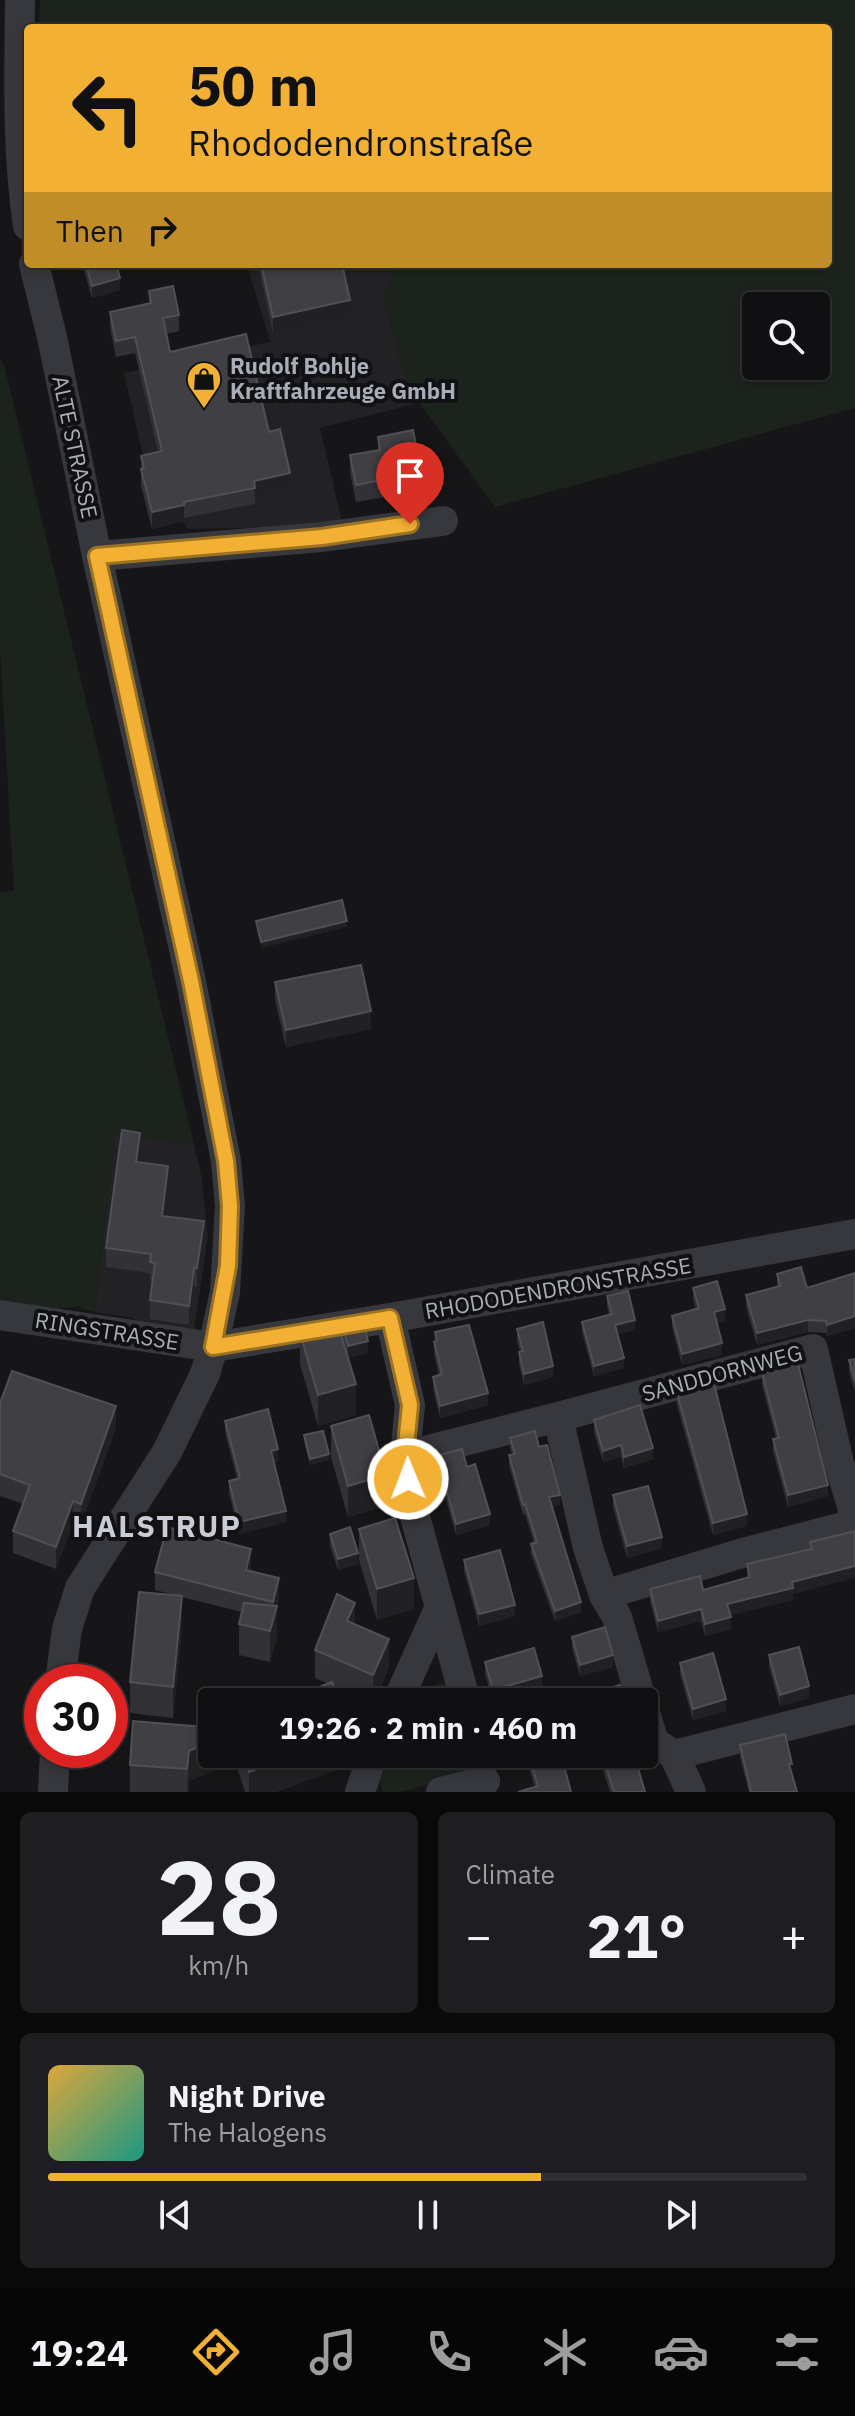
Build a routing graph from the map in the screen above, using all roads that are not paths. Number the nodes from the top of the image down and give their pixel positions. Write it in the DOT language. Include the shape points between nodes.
graph roads {
  1 [pos="20,0"];
  2 [pos="24,199"];
  3 [pos="35,268"];
  4 [pos="443,521"];
  5 [pos="97,556"];
  6 [pos="855,1234"];
  7 [pos="0,1315"];
  8 [pos="390,1318"];
  9 [pos="213,1347"];
  10 [pos="558,1417"];
  11 [pos="405,1456"];
  12 [pos="855,1516"];
  13 [pos="855,1524"];
  14 [pos="604,1595"];
  15 [pos="440,1607"];
  16 [pos="62,1664"];
  17 [pos="403,1688"];
  18 [pos="462,1688"];
  19 [pos="638,1688"];
  20 [pos="855,1709"];
  21 [pos="658,1745"];
  22 [pos="674,1755"];
  23 [pos="54,1768"];
  24 [pos="368,1768"];
  25 [pos="484,1776"];
  26 [pos="446,1791"];
  27 [pos="53,1792"];
  28 [pos="360,1792"];
  29 [pos="691,1792"];
  1 -- 2 [label="street"];
  3 -- 5 [label="street, ALTE STRASSE"];
  4 -- 5 [label="street"];
  5 -- 9 [label="street, ALTE STRASSE" via="226,1161 229,1256"];
  6 -- 8 [label="street, RHODODENDRONSTRASSE"];
  7 -- 9 [label="street, RINGSTRASSE"];
  8 -- 9 [label="street, RHODODENDRONSTRASSE"];
  8 -- 11 [label="street" via="410,1405"];
  9 -- 16 [label="street, ALTE STRASSE" via="181,1428 80,1588"];
  10 -- 11 [label="street, SANDDORNWEG"];
  10 -- 12 [label="street, SANDDORNWEG" via="813,1349"];
  10 -- 14 [label="street"];
  11 -- 15 [label="street" via="411,1502"];
  13 -- 14 [label="street"];
  14 -- 19 [label="street" via="617,1617"];
  15 -- 17 [label="street"];
  15 -- 18 [label="street"];
  20 -- 22 [label="street"];
  21 -- 22 [label="street"];
  22 -- 29 [label="street"];
  23 -- 27 [label="street"];
  24 -- 28 [label="street"];
  25 -- 26 [label="street"];
}
